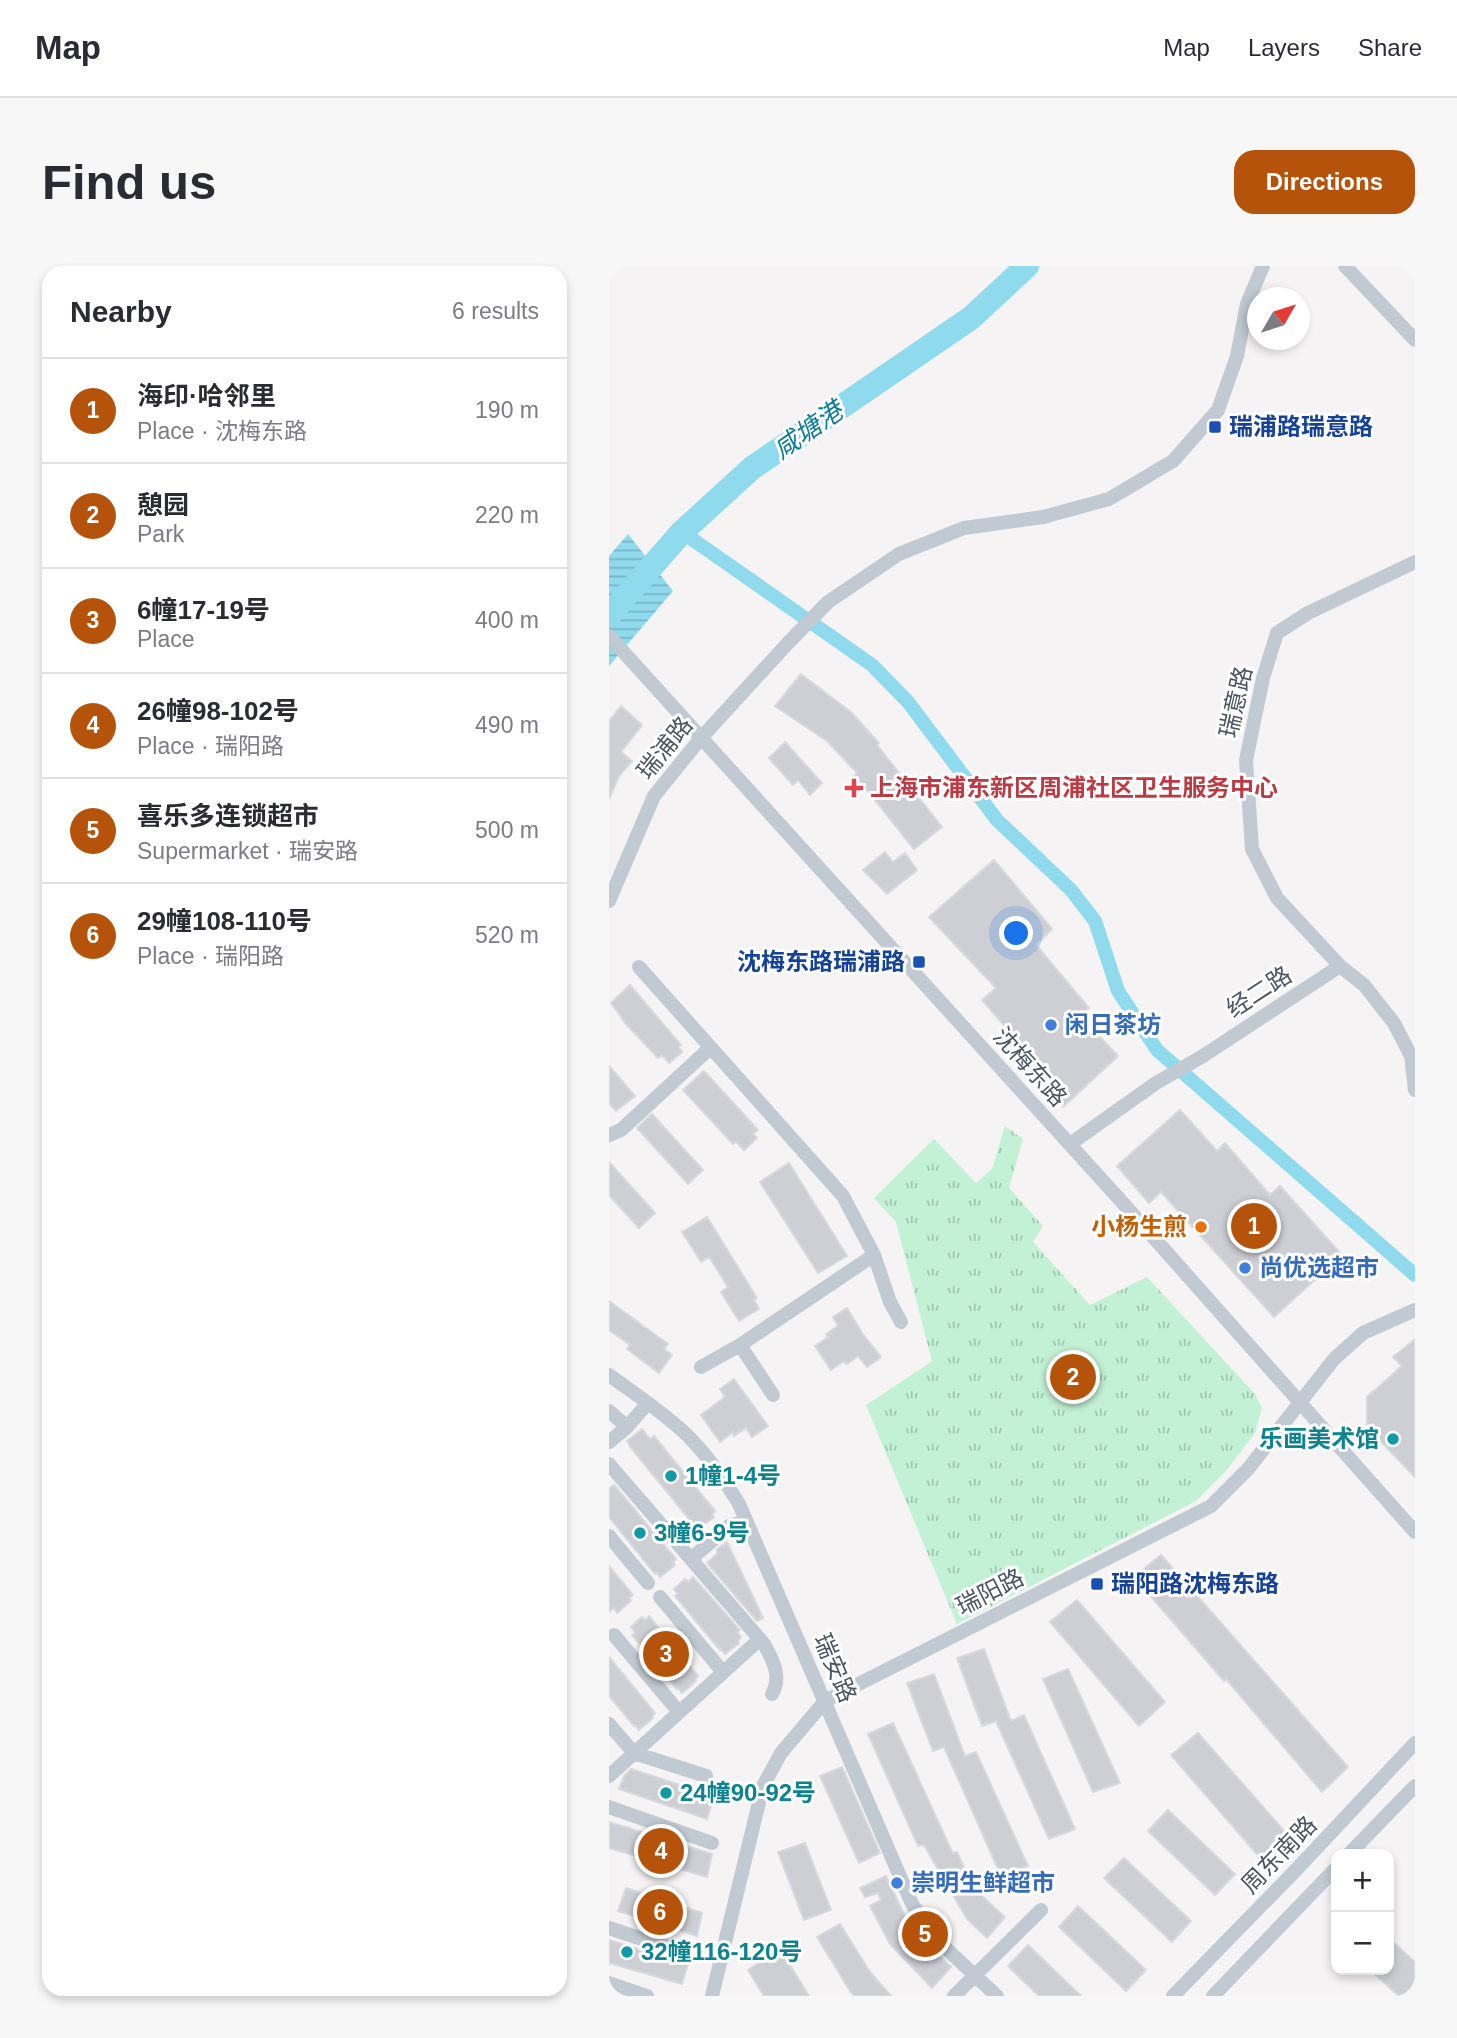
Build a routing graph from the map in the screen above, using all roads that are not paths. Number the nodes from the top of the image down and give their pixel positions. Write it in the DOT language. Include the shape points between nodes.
graph roads {
  1 [pos="1263,266"];
  2 [pos="1345,266"];
  3 [pos="1415,340"];
  4 [pos="1415,562"];
  5 [pos="609,636"];
  6 [pos="701,738"];
  7 [pos="609,901"];
  8 [pos="1340,966"];
  9 [pos="639,967"];
  10 [pos="711,1048"];
  11 [pos="1415,1090"];
  12 [pos="609,1135"];
  13 [pos="1070,1144"];
  14 [pos="874,1255"];
  15 [pos="1412,1312"];
  16 [pos="901,1322"];
  17 [pos="740,1345"];
  18 [pos="701,1367"];
  19 [pos="609,1375"];
  20 [pos="773,1395"];
  21 [pos="1299,1402"];
  22 [pos="648,1403"];
  23 [pos="609,1412"];
  24 [pos="627,1427"];
  25 [pos="609,1442"];
  26 [pos="609,1464"];
  27 [pos="746,1521"];
  28 [pos="1415,1532"];
  29 [pos="609,1536"];
  30 [pos="691,1559"];
  31 [pos="648,1583"];
  32 [pos="660,1597"];
  33 [pos="614,1635"];
  34 [pos="760,1639"];
  35 [pos="723,1672"];
  36 [pos="772,1694"];
  37 [pos="825,1701"];
  38 [pos="679,1712"];
  39 [pos="609,1724"];
  40 [pos="1415,1743"];
  41 [pos="634,1753"];
  42 [pos="609,1776"];
  43 [pos="706,1776"];
  44 [pos="1415,1786"];
  45 [pos="609,1807"];
  46 [pos="712,1843"];
  47 [pos="1354,1849"];
  48 [pos="1331,1873"];
  49 [pos="1041,1910"];
  50 [pos="609,1928"];
  51 [pos="684,1953"];
  52 [pos="974,1975"];
  53 [pos="609,1983"];
  54 [pos="647,1996"];
  55 [pos="712,1996"];
  56 [pos="954,1996"];
  57 [pos="997,1996"];
  58 [pos="1174,1996"];
  59 [pos="1213,1996"];
  1 -- 6 [label="street, 瑞浦路" via="1247,304 1237,356 1218,410 1173,461 1109,499 1043,517 964,528 899,554 828,602"];
  2 -- 3 [label="street"];
  4 -- 8 [label="street, 瑞意路" via="1308,612 1277,633 1245,760 1252,849 1277,898"];
  5 -- 6 [label="street, 沈梅东路"];
  6 -- 7 [label="street, 瑞浦路" via="654,796"];
  6 -- 13 [label="street, 沈梅东路"];
  8 -- 11 [label="street, 瑞意路" via="1364,985 1394,1023 1411,1056"];
  8 -- 13 [label="street, 经二路" via="1156,1083"];
  9 -- 10 [label="street"];
  10 -- 12 [label="street" via="621,1130"];
  10 -- 14 [label="street" via="843,1196"];
  13 -- 21 [label="street, 沈梅东路"];
  14 -- 16 [label="street"];
  14 -- 17 [label="street"];
  15 -- 21 [label="street, 瑞阳路" via="1363,1333 1334,1359"];
  17 -- 18 [label="street"];
  17 -- 20 [label="street"];
  19 -- 22 [label="street, 瑞安路"];
  21 -- 28 [label="street, 沈梅东路"];
  21 -- 37 [label="street, 瑞阳路" via="1248,1469 1211,1506"];
  22 -- 24 [label="street"];
  22 -- 27 [label="street, 瑞安路" via="707,1457"];
  23 -- 24 [label="street"];
  24 -- 25 [label="street"];
  26 -- 30 [label="street"];
  27 -- 30 [label="street" via="729,1526"];
  27 -- 37 [label="street, 瑞安路"];
  29 -- 31 [label="street"];
  30 -- 34 [label="street"];
  32 -- 35 [label="street"];
  33 -- 38 [label="street"];
  34 -- 35 [label="street"];
  34 -- 36 [label="street" via="776,1672"];
  35 -- 38 [label="street"];
  37 -- 52 [label="street, 瑞安路" via="912,1904 937,1940"];
  37 -- 55 [label="street, 瑞阳路" via="781,1753 763,1786"];
  38 -- 41 [label="street"];
  39 -- 41 [label="street"];
  40 -- 58 [label="street, 周东南路"];
  41 -- 42 [label="street"];
  41 -- 43 [label="street"];
  44 -- 47 [label="street"];
  45 -- 46 [label="street"];
  48 -- 59 [label="street"];
  49 -- 52 [label="street"];
  50 -- 51 [label="street"];
  52 -- 56 [label="street"];
  52 -- 57 [label="street, 瑞安路"];
  53 -- 54 [label="street"];
}
